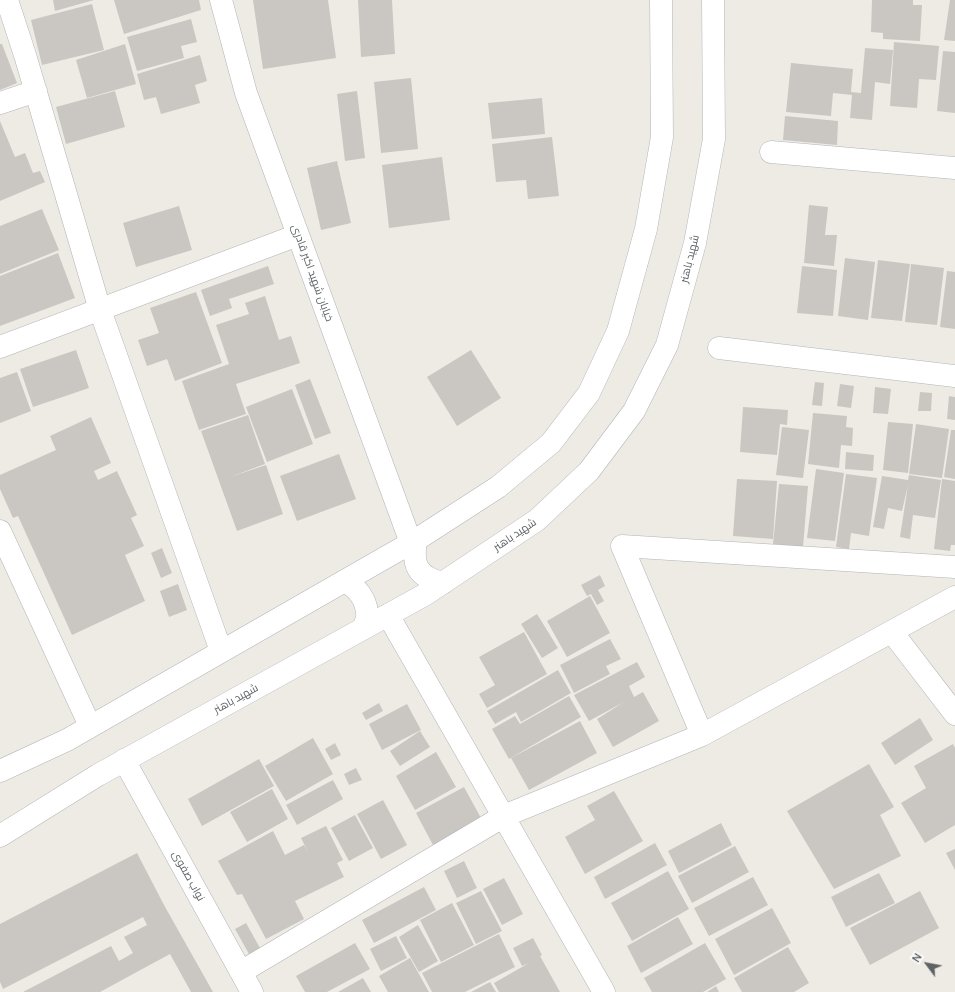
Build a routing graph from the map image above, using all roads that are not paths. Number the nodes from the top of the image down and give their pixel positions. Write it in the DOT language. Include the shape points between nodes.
graph roads {
  1 [pos="7,0"];
  2 [pos="221,0"];
  3 [pos="661,0"];
  4 [pos="713,0"];
  5 [pos="36,91"];
  6 [pos="0,103"];
  7 [pos="770,152"];
  8 [pos="955,168"];
  9 [pos="298,235"];
  10 [pos="100,310"];
  11 [pos="0,347"];
  12 [pos="719,348"];
  13 [pos="955,376"];
  14 [pos="0,531"];
  15 [pos="413,541"];
  16 [pos="955,567"];
  17 [pos="344,581"];
  18 [pos="443,582"];
  19 [pos="955,597"];
  20 [pos="388,615"];
  21 [pos="363,628"];
  22 [pos="892,632"];
  23 [pos="221,651"];
  24 [pos="955,714"];
  25 [pos="90,726"];
  26 [pos="702,735"];
  27 [pos="124,760"];
  28 [pos="0,770"];
  29 [pos="504,816"];
  30 [pos="0,836"];
  31 [pos="241,972"];
  32 [pos="252,992"];
  33 [pos="604,992"];
  1 -- 5 [label="street"];
  2 -- 9 [label="street, خیابان شهید اکبر قادری" via="246,93"];
  3 -- 15 [label="street" via="662,137 646,229 618,331 589,393 551,443 498,487"];
  4 -- 18 [label="street, شهید باهنر" via="714,139 695,243 667,345 634,411 589,471 537,520"];
  5 -- 6 [label="street"];
  5 -- 10 [label="street"];
  7 -- 8 [label="street"];
  9 -- 10 [label="street"];
  9 -- 15 [label="street, خیابان شهید اکبر قادری"];
  10 -- 11 [label="street"];
  10 -- 23 [label="street"];
  12 -- 13 [label="street"];
  14 -- 25 [label="street"];
  15 -- 17 [label="street"];
  15 -- 18 [label="street, خیابان شهید اکبر قادری" via="420,572 430,580"];
  16 -- 26 [label="street" via="622,546"];
  17 -- 21 [label="street" via="356,588 365,604 368,614"];
  17 -- 23 [label="street"];
  18 -- 20 [label="street, شهید باهنر"];
  19 -- 22 [label="street"];
  20 -- 21 [label="street, شهید باهنر"];
  20 -- 29 [label="street"];
  21 -- 27 [label="street, شهید باهنر"];
  22 -- 24 [label="street"];
  22 -- 26 [label="street"];
  23 -- 25 [label="street"];
  25 -- 28 [label="street" via="67,740"];
  26 -- 29 [label="street"];
  27 -- 30 [label="street, شهید باهنر"];
  27 -- 31 [label="street, نواب صفوی"];
  29 -- 31 [label="street"];
  29 -- 33 [label="street"];
  31 -- 32 [label="street, نواب صفوی"];
}
